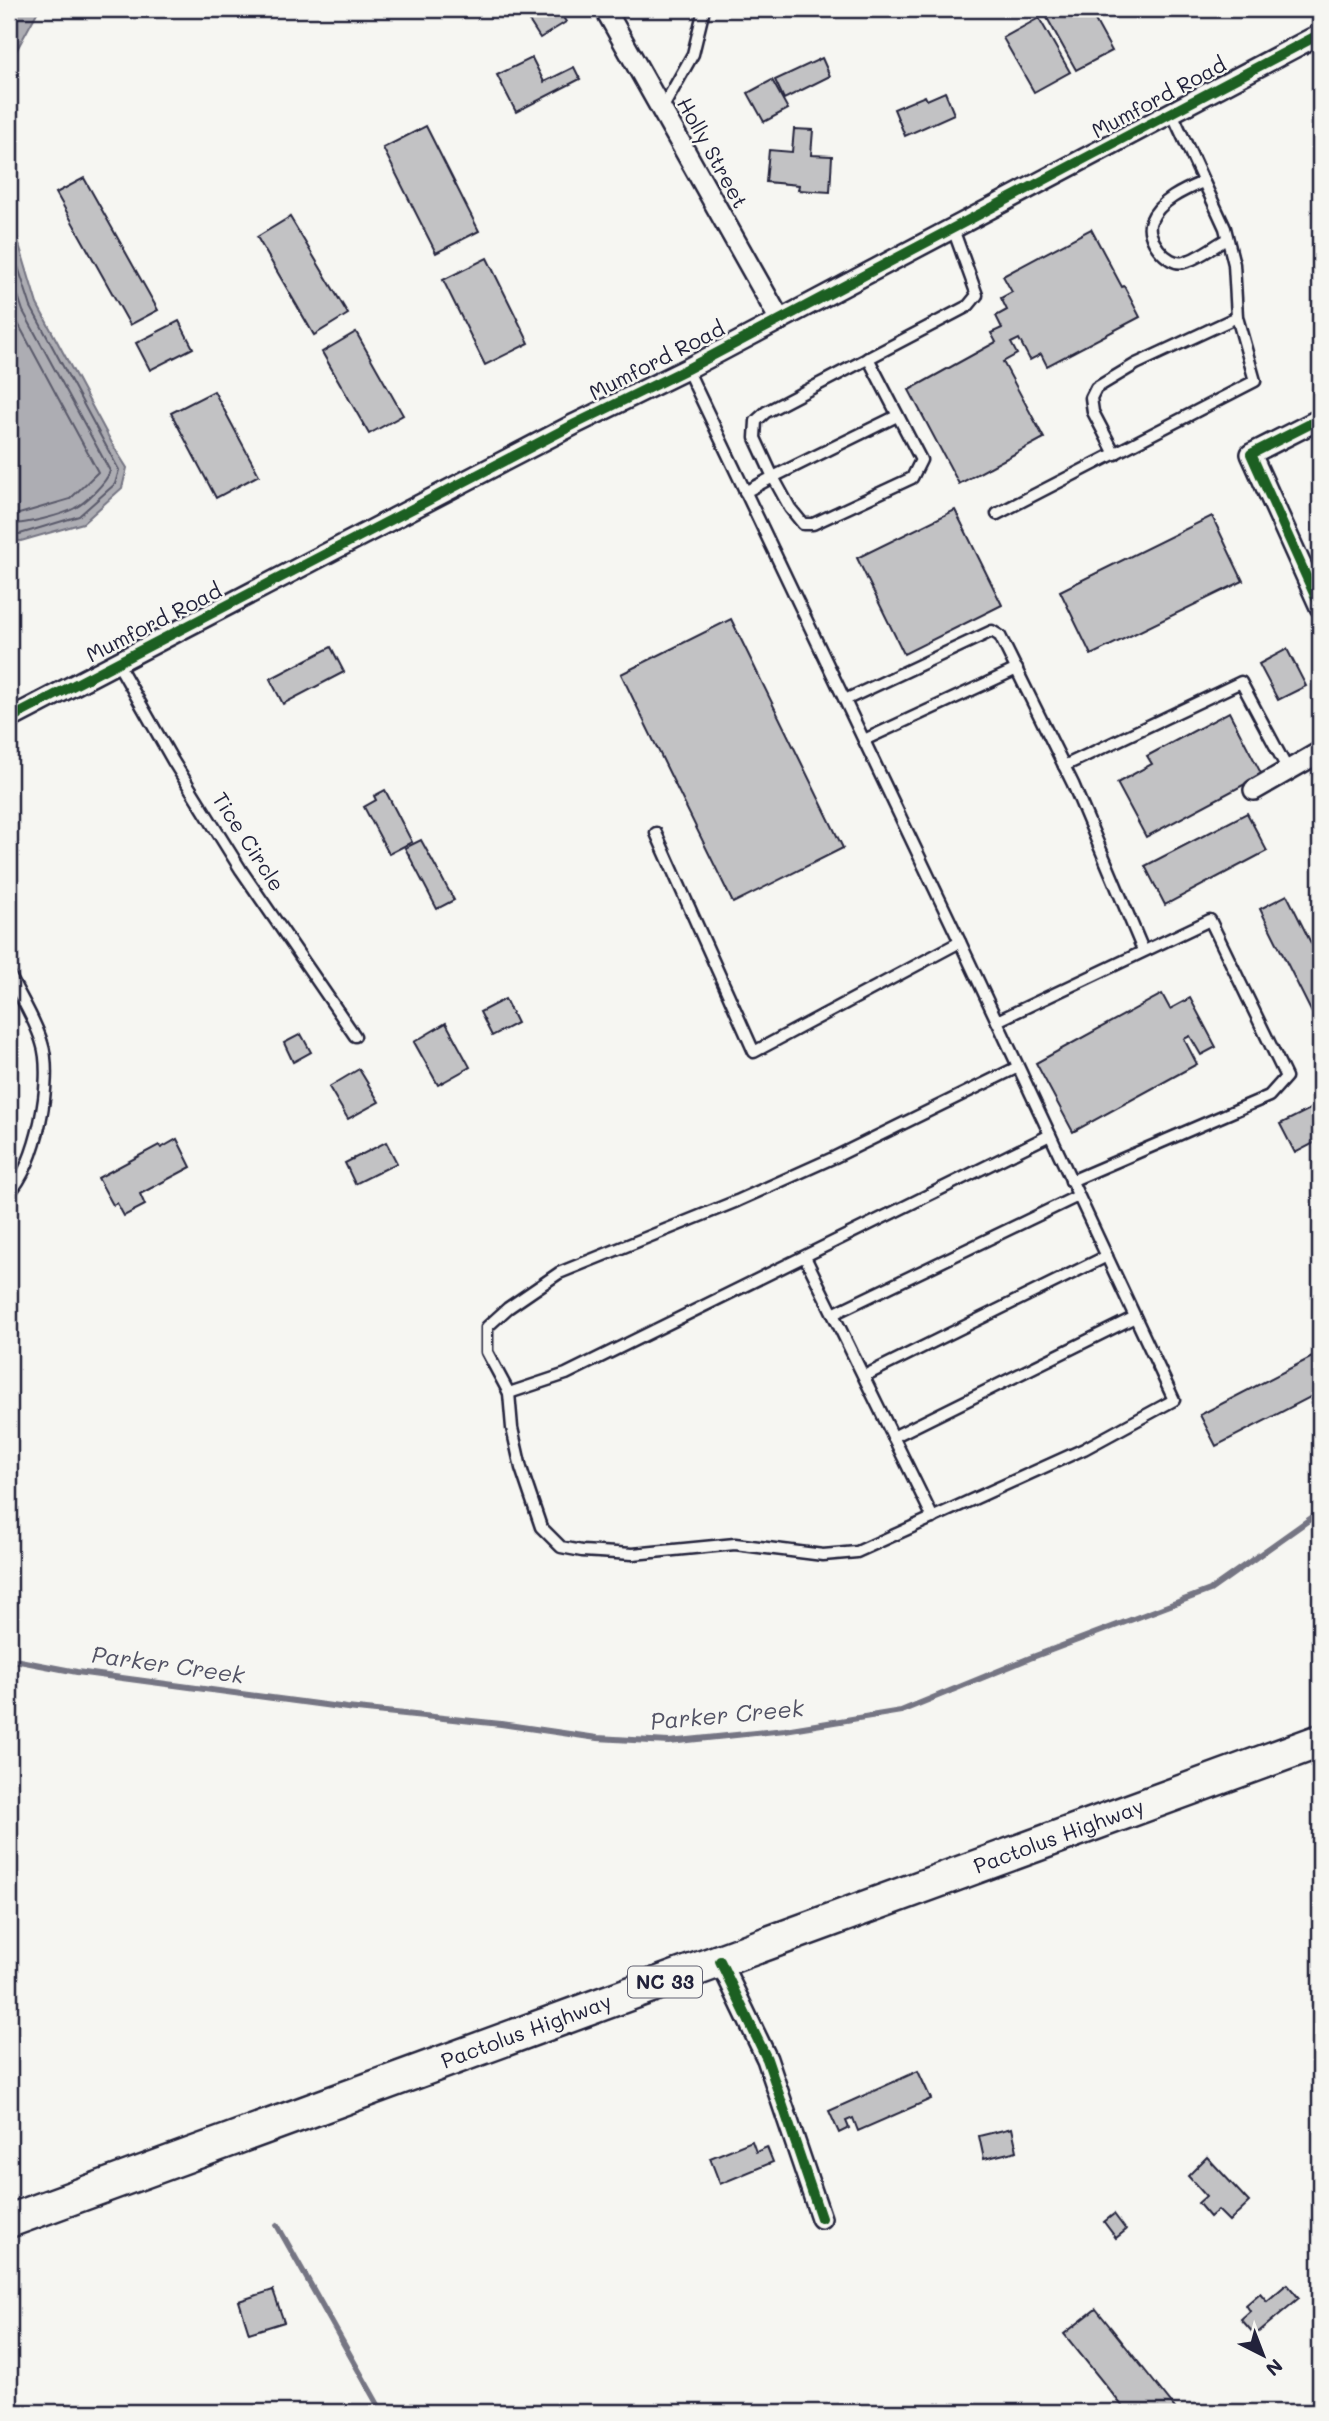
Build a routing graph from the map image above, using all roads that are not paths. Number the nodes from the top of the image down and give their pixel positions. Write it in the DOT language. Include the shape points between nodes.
graph roads {
  1 [pos="605,9"];
  2 [pos="704,9"];
  3 [pos="1320,34"];
  4 [pos="662,109"];
  5 [pos="1172,113"];
  6 [pos="1203,181"];
  7 [pos="953,229"];
  8 [pos="1227,239"];
  9 [pos="1237,317"];
  10 [pos="780,320"];
  11 [pos="867,358"];
  12 [pos="687,369"];
  13 [pos="897,415"];
  14 [pos="1320,419"];
  15 [pos="1115,454"];
  16 [pos="773,477"];
  17 [pos="745,492"];
  18 [pos="997,514"];
  19 [pos="1320,607"];
  20 [pos="118,664"];
  21 [pos="1017,668"];
  22 [pos="845,701"];
  23 [pos="9,719"];
  24 [pos="864,740"];
  25 [pos="1320,752"];
  26 [pos="1064,766"];
  27 [pos="1288,770"];
  28 [pos="1254,790"];
  29 [pos="656,833"];
  30 [pos="960,942"];
  31 [pos="1143,950"];
  32 [pos="9,974"];
  33 [pos="997,1021"];
  34 [pos="355,1036"];
  35 [pos="1018,1067"];
  36 [pos="1050,1135"];
  37 [pos="1072,1181"];
  38 [pos="9,1193"];
  39 [pos="1078,1196"];
  40 [pos="1107,1256"];
  41 [pos="805,1257"];
  42 [pos="833,1314"];
  43 [pos="1135,1317"];
  44 [pos="864,1376"];
  45 [pos="509,1393"];
  46 [pos="893,1437"];
  47 [pos="933,1518"];
  48 [pos="1320,1741"];
  49 [pos="720,1961"];
  50 [pos="821,2218"];
  51 [pos="9,2221"];
  1 -- 4 [label="street, Holly Street"];
  2 -- 4 [label="lane" via="694,54"];
  3 -- 5 [label="street, Mumford Road"];
  4 -- 10 [label="street, Holly Street"];
  5 -- 6 [label="lane"];
  5 -- 7 [label="street, Mumford Road"];
  6 -- 8 [label="lane"];
  6 -- 8 [label="lane" via="1159,209 1149,226 1151,235 1171,261 1182,263"];
  7 -- 10 [label="street, Mumford Road"];
  7 -- 11 [label="lane" via="977,295 968,306"];
  8 -- 9 [label="lane" via="1234,264"];
  9 -- 15 [label="lane" via="1255,381"];
  9 -- 15 [label="lane" via="1096,388 1091,398 1093,412"];
  10 -- 12 [label="street, Mumford Road"];
  11 -- 13 [label="lane"];
  11 -- 16 [label="lane" via="756,421 755,438"];
  12 -- 17 [label="lane"];
  12 -- 20 [label="street, Mumford Road"];
  13 -- 16 [label="lane"];
  13 -- 16 [label="lane" via="920,460 912,478 813,524 803,524"];
  14 -- 19 [label="street" via="1251,454"];
  15 -- 18 [label="lane"];
  16 -- 17 [label="lane"];
  17 -- 22 [label="lane"];
  20 -- 23 [label="street, Mumford Road"];
  20 -- 34 [label="lane, Tice Circle" via="241,870"];
  21 -- 22 [label="lane" via="1000,636 992,631"];
  21 -- 24 [label="lane"];
  21 -- 26 [label="lane"];
  22 -- 24 [label="lane"];
  24 -- 30 [label="lane"];
  25 -- 27 [label="street"];
  26 -- 27 [label="lane" via="1241,682"];
  26 -- 31 [label="lane"];
  27 -- 28 [label="street"];
  29 -- 30 [label="lane" via="754,1052"];
  30 -- 33 [label="lane"];
  31 -- 33 [label="lane"];
  31 -- 37 [label="lane" via="1210,920 1286,1077 1269,1097"];
  32 -- 38 [label="lane" via="43,1043 46,1069 36,1141 18,1185"];
  33 -- 35 [label="lane"];
  35 -- 36 [label="lane"];
  35 -- 45 [label="lane" via="835,1157 559,1273 487,1327 487,1352"];
  36 -- 37 [label="lane"];
  36 -- 41 [label="lane"];
  37 -- 39 [label="lane"];
  39 -- 40 [label="lane"];
  39 -- 42 [label="lane"];
  40 -- 43 [label="lane"];
  40 -- 44 [label="lane"];
  41 -- 42 [label="lane"];
  41 -- 45 [label="lane" via="566,1374"];
  42 -- 44 [label="lane"];
  43 -- 46 [label="lane"];
  43 -- 47 [label="lane" via="1174,1400 1084,1449"];
  44 -- 46 [label="lane"];
  45 -- 47 [label="lane" via="521,1468 541,1527 561,1547 633,1554 735,1544 823,1555 857,1552"];
  46 -- 47 [label="lane"];
  48 -- 49 [label="main road, Pactolus Highway / NC 33"];
  49 -- 50 [label="street" via="767,2059"];
  49 -- 51 [label="main road, Pactolus Highway / NC 33"];
}
